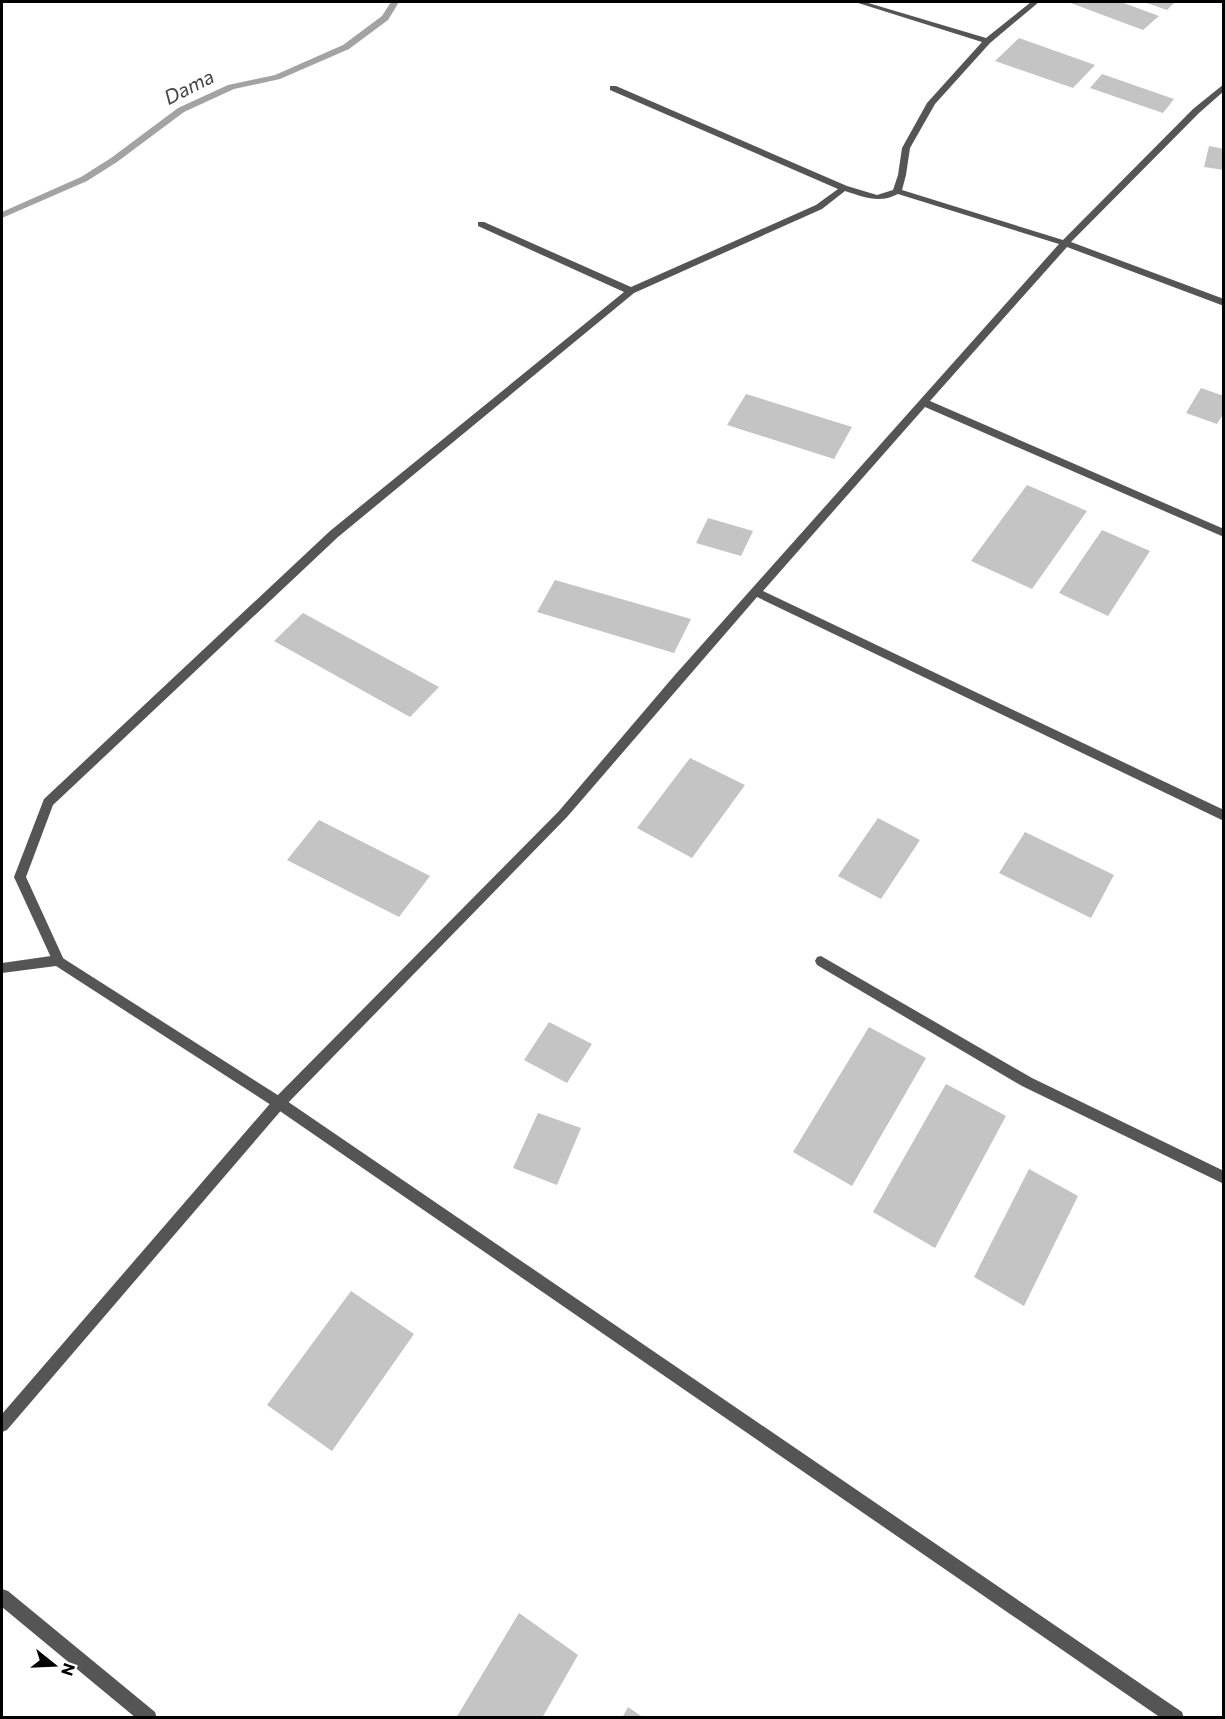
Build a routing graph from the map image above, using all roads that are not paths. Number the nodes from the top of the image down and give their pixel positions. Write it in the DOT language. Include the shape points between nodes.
graph roads {
  1 [pos="859,2"];
  2 [pos="1035,2"];
  3 [pos="987,41"];
  4 [pos="1224,86"];
  5 [pos="614,88"];
  6 [pos="844,188"];
  7 [pos="897,191"];
  8 [pos="482,224"];
  9 [pos="1065,243"];
  10 [pos="631,291"];
  11 [pos="1224,303"];
  12 [pos="923,402"];
  13 [pos="1224,532"];
  14 [pos="756,592"];
  15 [pos="1224,816"];
  16 [pos="58,960"];
  17 [pos="821,960"];
  18 [pos="2,969"];
  19 [pos="279,1103"];
  20 [pos="1224,1178"];
  21 [pos="2,1425"];
  22 [pos="2,1598"];
  23 [pos="149,1718"];
  24 [pos="1176,1718"];
  1 -- 3 [label="street"];
  2 -- 3 [label="street"];
  3 -- 7 [label="street" via="931,104 906,148"];
  4 -- 9 [label="street"];
  5 -- 6 [label="street"];
  6 -- 7 [label="street" via="877,198"];
  6 -- 10 [label="street" via="819,207"];
  7 -- 9 [label="street"];
  8 -- 10 [label="street"];
  9 -- 11 [label="street"];
  9 -- 12 [label="street"];
  10 -- 16 [label="street" via="334,534 48,801 20,878"];
  12 -- 13 [label="street"];
  12 -- 14 [label="street"];
  14 -- 15 [label="street"];
  14 -- 19 [label="street" via="563,814"];
  16 -- 18 [label="street"];
  16 -- 19 [label="street"];
  17 -- 20 [label="street" via="1027,1082"];
  19 -- 21 [label="street"];
  19 -- 24 [label="street"];
  22 -- 23 [label="street"];
}
